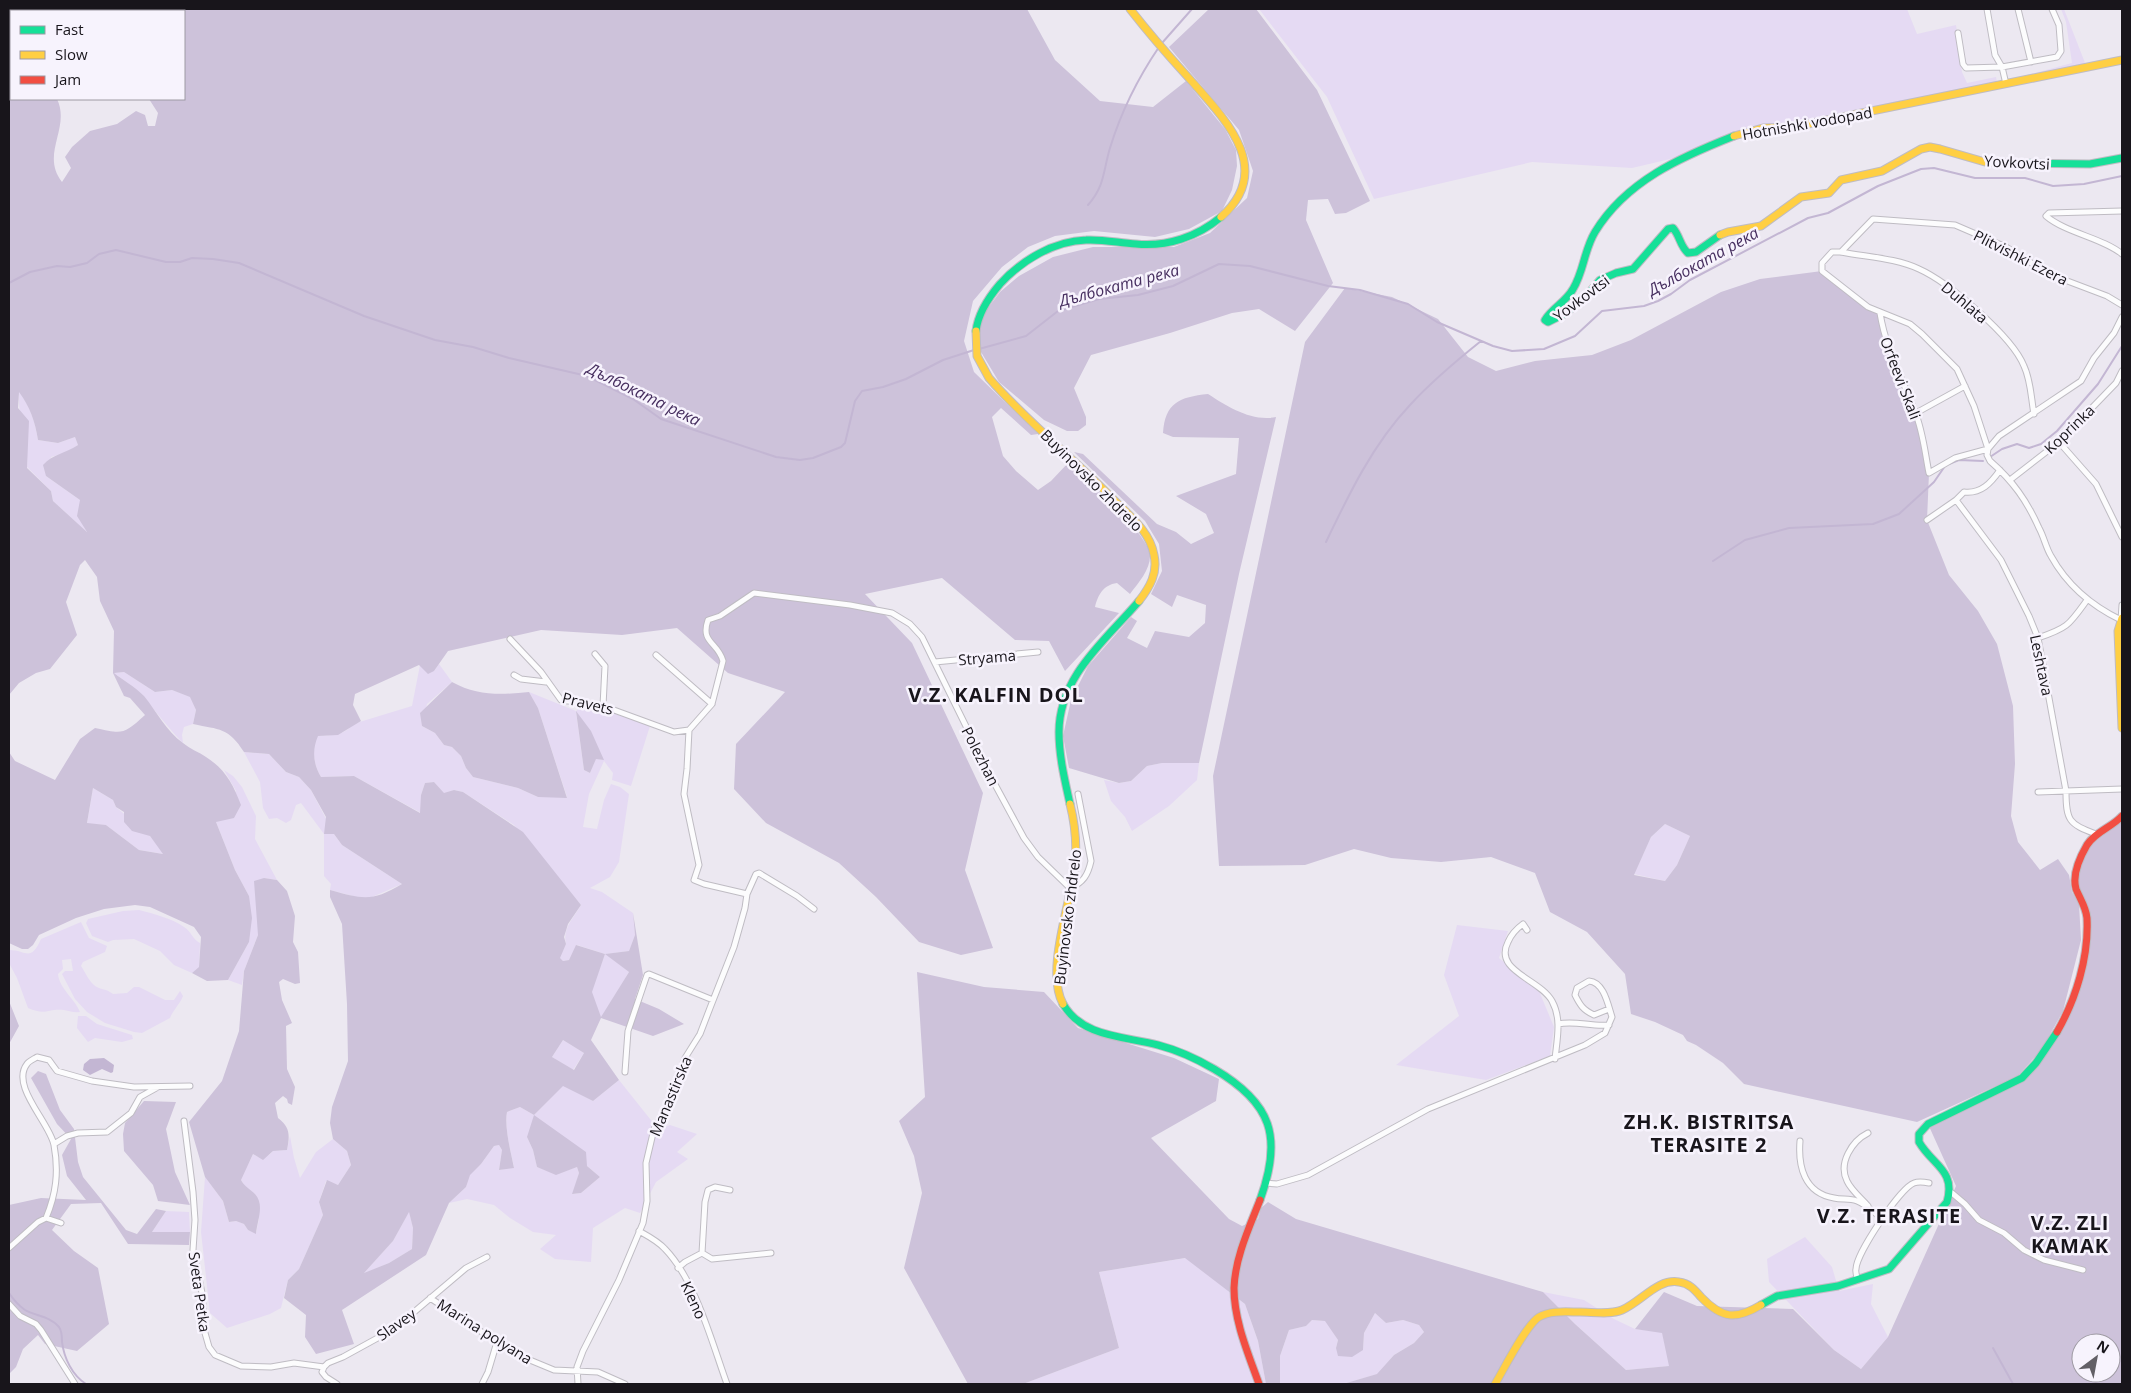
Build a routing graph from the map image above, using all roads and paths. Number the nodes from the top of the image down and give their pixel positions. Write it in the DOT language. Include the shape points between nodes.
graph roads {
  1 [pos="1130,9"];
  2 [pos="1987,9"];
  3 [pos="2018,9"];
  4 [pos="2052,9"];
  5 [pos="1958,33"];
  6 [pos="2122,60"];
  7 [pos="2031,62"];
  8 [pos="2002,67"];
  9 [pos="2006,84"];
  10 [pos="2122,158"];
  11 [pos="2122,211"];
  12 [pos="1841,252"];
  13 [pos="2122,254"];
  14 [pos="2122,305"];
  15 [pos="1880,313"];
  16 [pos="2122,317"];
  17 [pos="1545,320"];
  18 [pos="2122,371"];
  19 [pos="1965,386"];
  20 [pos="1916,413"];
  21 [pos="2034,414"];
  22 [pos="2059,442"];
  23 [pos="1988,449"];
  24 [pos="2000,470"];
  25 [pos="2010,480"];
  26 [pos="1956,500"];
  27 [pos="1927,520"];
  28 [pos="2122,537"];
  29 [pos="2087,600"];
  30 [pos="2122,605"];
  31 [pos="2122,619"];
  32 [pos="2038,638"];
  33 [pos="510,639"];
  34 [pos="1038,652"];
  35 [pos="595,654"];
  36 [pos="656,655"];
  37 [pos="935,662"];
  38 [pos="514,675"];
  39 [pos="546,682"];
  40 [pos="712,704"];
  41 [pos="603,706"];
  42 [pos="2122,728"];
  43 [pos="688,730"];
  44 [pos="2122,789"];
  45 [pos="2066,791"];
  46 [pos="2038,792"];
  47 [pos="1078,794"];
  48 [pos="2122,816"];
  49 [pos="2096,834"];
  50 [pos="1070,888"];
  51 [pos="747,894"];
  52 [pos="814,909"];
  53 [pos="1527,930"];
  54 [pos="714,1000"];
  55 [pos="1609,1009"];
  56 [pos="1558,1024"];
  57 [pos="1608,1026"];
  58 [pos="1554,1059"];
  59 [pos="625,1072"];
  60 [pos="190,1086"];
  61 [pos="159,1087"];
  62 [pos="184,1121"];
  63 [pos="1868,1133"];
  64 [pos="1800,1141"];
  65 [pos="54,1144"];
  66 [pos="1265,1183"];
  67 [pos="1929,1183"];
  68 [pos="730,1190"];
  69 [pos="1952,1194"];
  70 [pos="1869,1207"];
  71 [pos="46,1218"];
  72 [pos="1882,1220"];
  73 [pos="61,1223"];
  74 [pos="640,1231"];
  75 [pos="9,1248"];
  76 [pos="702,1253"];
  77 [pos="771,1253"];
  78 [pos="488,1257"];
  79 [pos="678,1268"];
  80 [pos="2084,1270"];
  81 [pos="1858,1280"];
  82 [pos="430,1298"];
  83 [pos="9,1304"];
  84 [pos="497,1342"];
  85 [pos="324,1367"];
  86 [pos="577,1372"];
  87 [pos="74,1384"];
  88 [pos="337,1384"];
  89 [pos="482,1384"];
  90 [pos="578,1384"];
  91 [pos="625,1384"];
  92 [pos="728,1384"];
  93 [pos="1258,1384"];
  94 [pos="1495,1384"];
  1 -- 50 [label="street, Buyinovsko zhdrelo" via="1234,134 1242,151 1243,190 1223,215 1180,241 1160,245 1072,241 1036,255 1000,283 984,304 974,341 980,367 995,386 1140,527 1155,556 1155,571 1150,585 1089,656 1066,693 1058,720 1059,760 1070,802 1076,849"];
  2 -- 8 [label="street" via="1995,55"];
  3 -- 7 [label="street"];
  4 -- 7 [label="street" via="2059,25 2061,53"];
  5 -- 8 [label="street" via="1966,68"];
  6 -- 9 [label="street, Hotnishki vodopad"];
  7 -- 8 [label="street"];
  8 -- 9 [label="street"];
  9 -- 17 [label="street, Hotnishki vodopad" via="1793,127 1771,126 1683,156 1645,179 1605,216 1587,248 1573,291"];
  10 -- 17 [label="street, Yovkovtsi" via="2090,164 1998,163 1930,147 1921,149 1882,171 1841,180 1828,193 1801,198 1761,226 1728,232 1696,252 1684,251 1676,231 1668,229 1633,270 1600,280 1566,313 1548,322"];
  11 -- 13 [label="street" via="2049,213 2046,216"];
  12 -- 14 [label="street, Plitvishki Ezera" via="1873,218 1955,225 2006,247 2049,274"];
  12 -- 15 [label="street" via="1832,252 1822,263 1822,271"];
  12 -- 21 [label="street, Duhlata" via="1919,269 1987,320 2024,364"];
  15 -- 19 [label="street" via="1910,324 1922,334 1957,369"];
  15 -- 20 [label="street, Orfeevi Skali" via="1883,333 1898,376"];
  16 -- 21 [label="street" via="2081,381"];
  18 -- 22 [label="street, Koprinka" via="2116,383"];
  19 -- 20 [label="street"];
  19 -- 23 [label="street"];
  20 -- 23 [label="street, Orfeevi Skali" via="1929,473 1955,458"];
  21 -- 23 [label="street" via="1999,436"];
  22 -- 25 [label="street, Koprinka"];
  22 -- 28 [label="street" via="2096,484"];
  23 -- 24 [label="street" via="1990,461"];
  24 -- 25 [label="street"];
  24 -- 26 [label="street" via="1978,492 1964,492"];
  25 -- 29 [label="street" via="2022,494 2051,557"];
  26 -- 27 [label="street"];
  26 -- 32 [label="street, Leshtava" via="2001,560"];
  29 -- 31 [label="street" via="2102,611"];
  29 -- 32 [label="street" via="2062,630"];
  30 -- 31 [label="street"];
  31 -- 42 [label="street" via="2118,631"];
  32 -- 45 [label="street, Leshtava"];
  33 -- 39 [label="street, Pravets"];
  34 -- 37 [label="street, Stryama"];
  35 -- 41 [label="street" via="605,666"];
  36 -- 40 [label="street"];
  37 -- 40 [label="street, Polezhan" via="922,637 910,624 892,613 754,593 720,616 708,620 704,630 723,661"];
  37 -- 50 [label="street, Polezhan" via="1024,838 1038,857"];
  38 -- 39 [label="street"];
  39 -- 41 [label="street, Pravets" via="561,700"];
  40 -- 43 [label="street"];
  41 -- 43 [label="street, Pravets" via="674,732"];
  43 -- 51 [label="street" via="684,794 699,865 694,880"];
  44 -- 45 [label="street"];
  45 -- 46 [label="street"];
  45 -- 49 [label="street, Leshtava" via="2069,819 2075,827"];
  47 -- 50 [label="street" via="1091,861 1082,883"];
  48 -- 49 [label="street"];
  49 -- 69 [label="street" via="2076,870 2073,883 2086,910 2088,925 2082,970 2058,1033 2022,1078 1922,1129 1919,1139 1922,1150 1946,1172"];
  50 -- 66 [label="street, Buyinovsko zhdrelo" via="1057,977 1062,1004 1087,1028 1175,1051 1244,1090 1266,1118 1271,1159"];
  51 -- 52 [label="street, Manastirska" via="759,873"];
  51 -- 54 [label="street, Manastirska" via="734,947"];
  53 -- 56 [label="street" via="1523,924 1510,936 1504,952 1506,961 1548,995"];
  54 -- 59 [label="street" via="646,975 628,1032"];
  54 -- 74 [label="street, Manastirska" via="654,1129 646,1163 647,1201"];
  55 -- 55 [label="street" via="1594,1015 1585,1011 1575,994 1578,988 1589,981 1597,983"];
  55 -- 57 [label="street" via="1612,1017"];
  56 -- 57 [label="street"];
  56 -- 58 [label="street"];
  57 -- 58 [label="street" via="1605,1033 1592,1041"];
  58 -- 66 [label="street" via="1428,1108 1308,1175 1277,1184"];
  60 -- 61 [label="street"];
  61 -- 65 [label="street" via="140,1097 131,1113 108,1132 78,1133"];
  61 -- 65 [label="street" via="92,1081 58,1071 49,1060 37,1057 27,1064 24,1087"];
  62 -- 85 [label="street, Sveta Petka" via="194,1192 193,1250 209,1347 215,1355 240,1366 271,1367 294,1362"];
  63 -- 70 [label="street" via="1851,1146 1845,1170 1847,1180"];
  64 -- 70 [label="street" via="1800,1170 1815,1190 1825,1196 1847,1198"];
  65 -- 71 [label="street" via="55,1195"];
  66 -- 93 [label="street, Buyinovsko zhdrelo" via="1234,1281 1234,1303"];
  67 -- 72 [label="street" via="1913,1183 1906,1188"];
  68 -- 76 [label="street" via="711,1187 707,1192"];
  69 -- 80 [label="street" via="1979,1220 1999,1230 2024,1250 2044,1260"];
  69 -- 81 [label="street" via="1893,1265"];
  70 -- 72 [label="street"];
  71 -- 73 [label="street"];
  71 -- 75 [label="street"];
  72 -- 81 [label="street" via="1867,1242 1856,1268"];
  74 -- 79 [label="street, Kleno" via="664,1247"];
  74 -- 86 [label="street, Manastirska" via="583,1351"];
  76 -- 77 [label="street" via="712,1260"];
  76 -- 79 [label="street"];
  78 -- 82 [label="street, Slavey" via="466,1268"];
  79 -- 92 [label="street, Kleno" via="698,1303"];
  81 -- 94 [label="street" via="1777,1296 1737,1316 1720,1311 1692,1287 1671,1281 1622,1310 1549,1313 1539,1317 1528,1329"];
  82 -- 84 [label="street, Marina polyana"];
  82 -- 85 [label="street, Slavey" via="394,1329"];
  83 -- 87 [label="street" via="20,1316 42,1330"];
  84 -- 86 [label="street, Marina polyana" via="554,1370"];
  84 -- 89 [label="street"];
  85 -- 88 [label="street" via="322,1372"];
  86 -- 90 [label="street, Manastirska"];
  86 -- 91 [label="street, Marina polyana" via="598,1372"];
}
